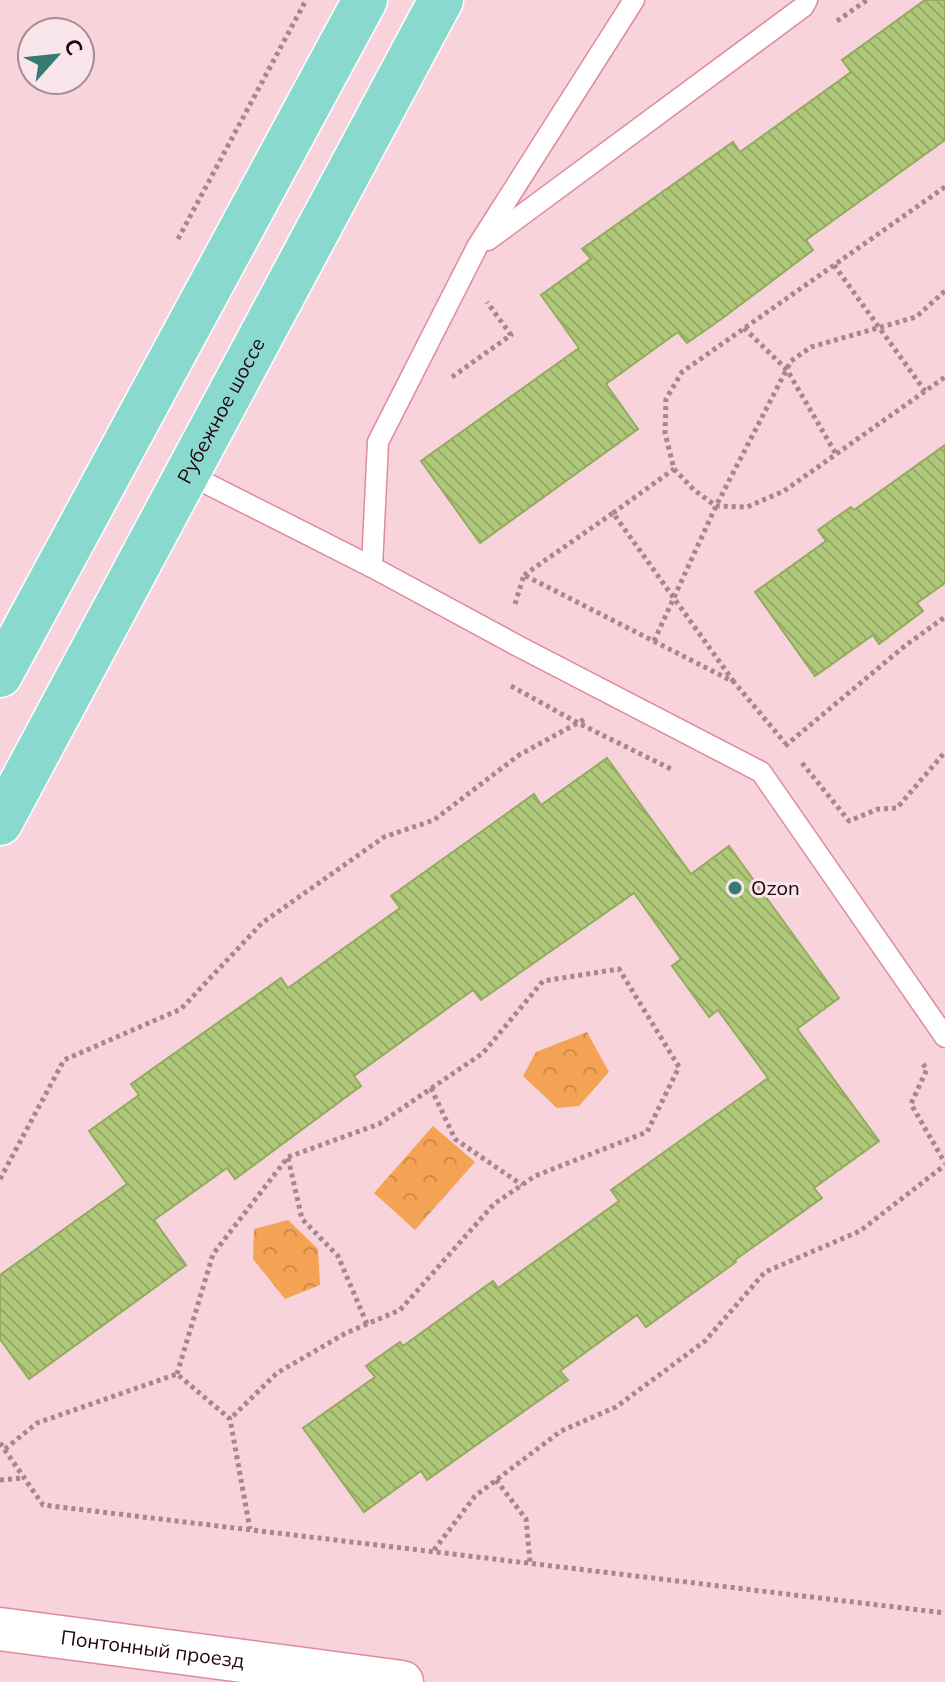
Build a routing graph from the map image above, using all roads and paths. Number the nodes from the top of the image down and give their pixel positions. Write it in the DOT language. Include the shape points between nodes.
graph roads {
  1 [pos="365,0"];
  2 [pos="441,0"];
  3 [pos="634,0"];
  4 [pos="807,0"];
  5 [pos="867,0"];
  6 [pos="835,22"];
  7 [pos="945,187"];
  8 [pos="477,247"];
  9 [pos="834,265"];
  10 [pos="945,291"];
  11 [pos="486,301"];
  12 [pos="879,327"];
  13 [pos="744,328"];
  14 [pos="787,370"];
  15 [pos="945,377"];
  16 [pos="442,384"];
  17 [pos="925,391"];
  18 [pos="836,454"];
  19 [pos="674,469"];
  20 [pos="188,474"];
  21 [pos="716,506"];
  22 [pos="613,513"];
  23 [pos="372,567"];
  24 [pos="524,575"];
  25 [pos="674,598"];
  26 [pos="512,612"];
  27 [pos="945,618"];
  28 [pos="654,641"];
  29 [pos="0,675"];
  30 [pos="734,682"];
  31 [pos="510,685"];
  32 [pos="621,699"];
  33 [pos="578,723"];
  34 [pos="786,744"];
  35 [pos="945,752"];
  36 [pos="686,776"];
  37 [pos="0,823"];
  38 [pos="945,1037"];
  39 [pos="918,1056"];
  40 [pos="431,1088"];
  41 [pos="288,1157"];
  42 [pos="945,1164"];
  43 [pos="0,1179"];
  44 [pos="522,1185"];
  45 [pos="367,1324"];
  46 [pos="177,1374"];
  47 [pos="230,1419"];
  48 [pos="0,1443"];
  49 [pos="5,1449"];
  50 [pos="24,1478"];
  51 [pos="0,1480"];
  52 [pos="496,1480"];
  53 [pos="250,1529"];
  54 [pos="433,1551"];
  55 [pos="530,1562"];
  56 [pos="945,1613"];
  57 [pos="0,1629"];
  58 [pos="402,1682"];
  1 -- 29 [label="main road"];
  2 -- 20 [label="main road, Рубежное шоссе"];
  3 -- 8 [label="lane"];
  4 -- 8 [label="lane"];
  5 -- 6 [label="path"];
  7 -- 9 [label="path"];
  8 -- 23 [label="lane" via="378,442"];
  9 -- 12 [label="path"];
  9 -- 13 [label="path"];
  10 -- 12 [label="path" via="916,317"];
  11 -- 16 [label="path" via="511,335"];
  12 -- 14 [label="path" via="811,347"];
  12 -- 17 [label="path"];
  13 -- 14 [label="path"];
  13 -- 19 [label="path" via="682,372 666,399 665,433"];
  14 -- 18 [label="path"];
  14 -- 21 [label="path"];
  15 -- 17 [label="path"];
  17 -- 18 [label="path"];
  18 -- 21 [label="path" via="784,491 747,507"];
  19 -- 21 [label="path"];
  19 -- 22 [label="path"];
  20 -- 23 [label="lane"];
  20 -- 37 [label="main road, Рубежное шоссе"];
  21 -- 25 [label="path"];
  22 -- 24 [label="path"];
  22 -- 25 [label="path"];
  23 -- 32 [label="lane"];
  24 -- 26 [label="path"];
  24 -- 28 [label="path"];
  25 -- 28 [label="path"];
  25 -- 30 [label="path"];
  27 -- 34 [label="path"];
  28 -- 30 [label="path"];
  30 -- 34 [label="path"];
  31 -- 33 [label="path"];
  32 -- 33 [label="path"];
  32 -- 38 [label="lane" via="761,772"];
  33 -- 36 [label="path"];
  33 -- 43 [label="path" via="519,755 434,820 384,837 262,923 181,1009 64,1060"];
  34 -- 35 [label="path" via="849,821 878,809 897,808"];
  39 -- 42 [label="path" via="927,1069 911,1104"];
  40 -- 41 [label="path" via="379,1124"];
  40 -- 44 [label="path" via="455,1139"];
  40 -- 44 [label="path" via="483,1053 543,981 619,969 679,1067 647,1132"];
  41 -- 45 [label="path" via="302,1219 338,1256"];
  41 -- 46 [label="path" via="213,1254"];
  42 -- 52 [label="path" via="860,1231 765,1272 705,1341 616,1407 561,1431"];
  44 -- 45 [label="path" via="494,1204 400,1310"];
  45 -- 47 [label="path" via="277,1373"];
  46 -- 47 [label="path"];
  46 -- 49 [label="path" via="37,1423"];
  47 -- 53 [label="path"];
  48 -- 49 [label="path"];
  49 -- 50 [label="path"];
  50 -- 51 [label="path"];
  50 -- 53 [label="path" via="43,1505"];
  52 -- 54 [label="path" via="475,1496"];
  52 -- 55 [label="path" via="526,1519"];
  53 -- 54 [label="path"];
  54 -- 55 [label="path"];
  55 -- 56 [label="path"];
  57 -- 58 [label="street, Понтонный проезд"];
}
